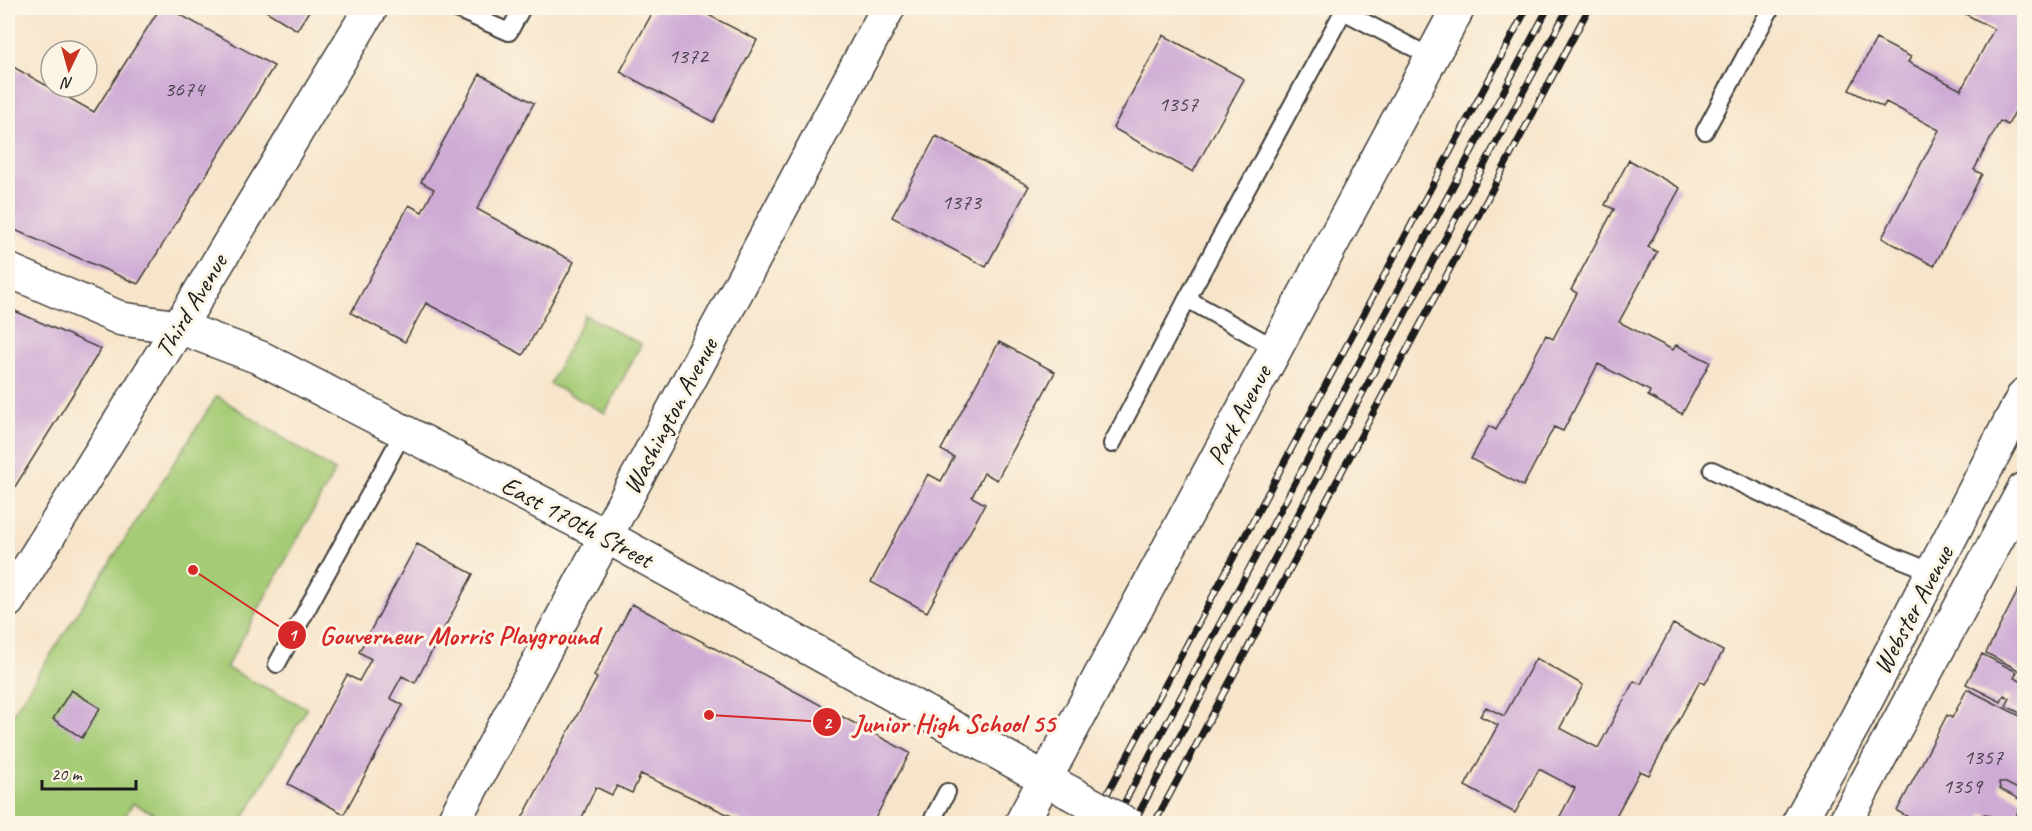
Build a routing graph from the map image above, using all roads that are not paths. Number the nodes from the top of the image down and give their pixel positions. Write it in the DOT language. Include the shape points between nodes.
graph roads {
  1 [pos="371,8"];
  2 [pos="454,8"];
  3 [pos="522,8"];
  4 [pos="888,8"];
  5 [pos="1458,8"];
  6 [pos="1771,8"];
  7 [pos="1344,9"];
  8 [pos="1431,57"];
  9 [pos="1705,131"];
  10 [pos="8,270"];
  11 [pos="1187,299"];
  12 [pos="179,327"];
  13 [pos="1275,348"];
  14 [pos="2025,395"];
  15 [pos="404,431"];
  16 [pos="1112,444"];
  17 [pos="1712,470"];
  18 [pos="2025,489"];
  19 [pos="606,536"];
  20 [pos="1933,572"];
  21 [pos="8,601"];
  22 [pos="277,664"];
  23 [pos="1057,786"];
  24 [pos="947,792"];
  25 [pos="452,824"];
  26 [pos="930,824"];
  27 [pos="1021,824"];
  28 [pos="1127,824"];
  29 [pos="1798,824"];
  30 [pos="1844,824"];
  1 -- 12 [label="street, Third Avenue"];
  2 -- 3 [label="lane" via="509,32"];
  4 -- 19 [label="street, Washington Avenue"];
  5 -- 8 [label="street, Park Avenue"];
  6 -- 9 [label="lane"];
  7 -- 8 [label="lane"];
  7 -- 11 [label="lane"];
  8 -- 13 [label="street, Park Avenue"];
  10 -- 12 [label="street, East 170th Street" via="122,319"];
  11 -- 13 [label="lane"];
  11 -- 16 [label="lane"];
  12 -- 15 [label="street, East 170th Street" via="261,358"];
  12 -- 21 [label="street, Third Avenue"];
  13 -- 23 [label="street, Park Avenue"];
  14 -- 20 [label="street, Webster Avenue"];
  15 -- 19 [label="street, East 170th Street"];
  15 -- 22 [label="lane"];
  17 -- 20 [label="lane"];
  18 -- 30 [label="street, Webster Avenue"];
  19 -- 23 [label="street, East 170th Street"];
  19 -- 25 [label="street, Washington Avenue"];
  20 -- 29 [label="street, Webster Avenue"];
  23 -- 27 [label="street, Park Avenue"];
  23 -- 28 [label="street, East 170th Street, bridge"];
  24 -- 26 [label="lane"];
}
